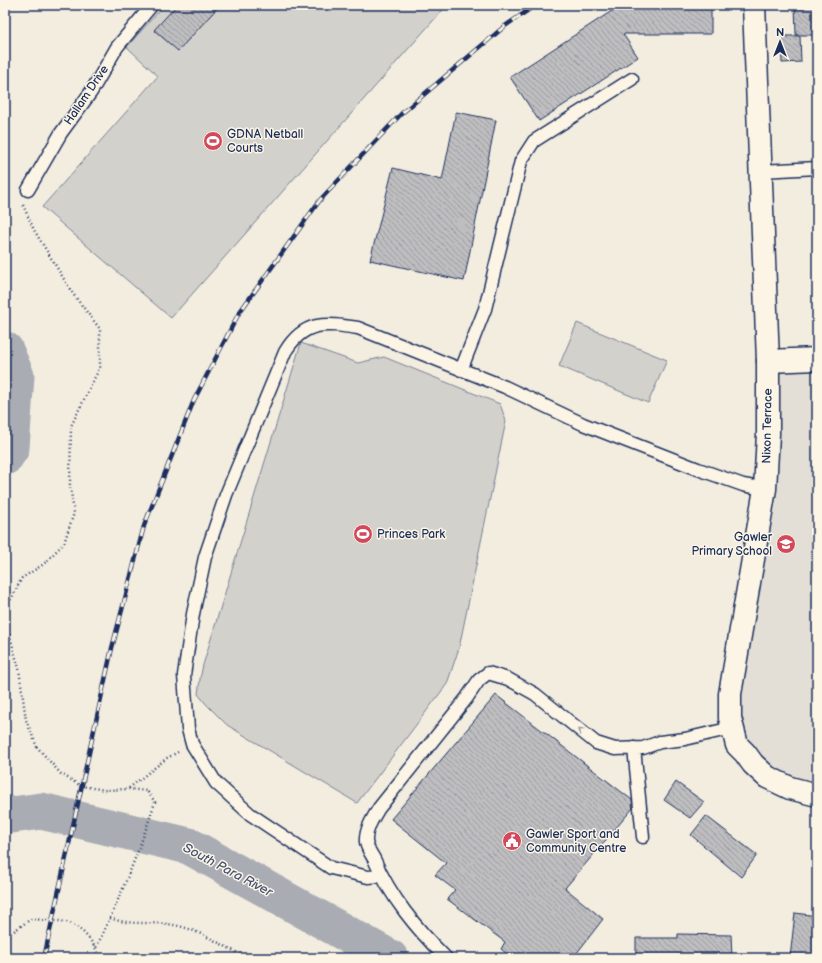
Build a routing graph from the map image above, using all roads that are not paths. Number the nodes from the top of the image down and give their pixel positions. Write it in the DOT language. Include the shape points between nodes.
graph roads {
  1 [pos="152,5"];
  2 [pos="754,5"];
  3 [pos="632,79"];
  4 [pos="817,168"];
  5 [pos="761,171"];
  6 [pos="28,190"];
  7 [pos="817,359"];
  8 [pos="768,361"];
  9 [pos="462,370"];
  10 [pos="765,489"];
  11 [pos="732,728"];
  12 [pos="634,748"];
  13 [pos="817,795"];
  14 [pos="643,837"];
  15 [pos="381,876"];
  16 [pos="446,958"];
  1 -- 6 [label="lane, Hallam Drive" via="117,47 91,92 61,133"];
  2 -- 5 [label="street, Nixon Terrace"];
  3 -- 9 [label="lane" via="534,141 521,161 485,309"];
  4 -- 5 [label="lane"];
  5 -- 8 [label="street, Nixon Terrace"];
  7 -- 8 [label="street"];
  8 -- 10 [label="street, Nixon Terrace"];
  9 -- 10 [label="lane" via="583,424 698,469 743,485"];
  9 -- 15 [label="lane" via="358,328 340,325 319,325 306,329 291,342 226,495 205,557 193,614 184,675 188,729 192,744 216,783 250,814 331,868 368,877"];
  10 -- 11 [label="street, Nixon Terrace" via="730,694"];
  11 -- 12 [label="lane"];
  11 -- 13 [label="street, Nixon Terrace" via="737,745 767,777 790,788"];
  12 -- 14 [label="lane"];
  12 -- 15 [label="lane, one-way" via="615,749 596,743 535,694 508,679 488,673 479,680 371,821 366,843"];
  15 -- 16 [label="lane" via="394,898"];
}
